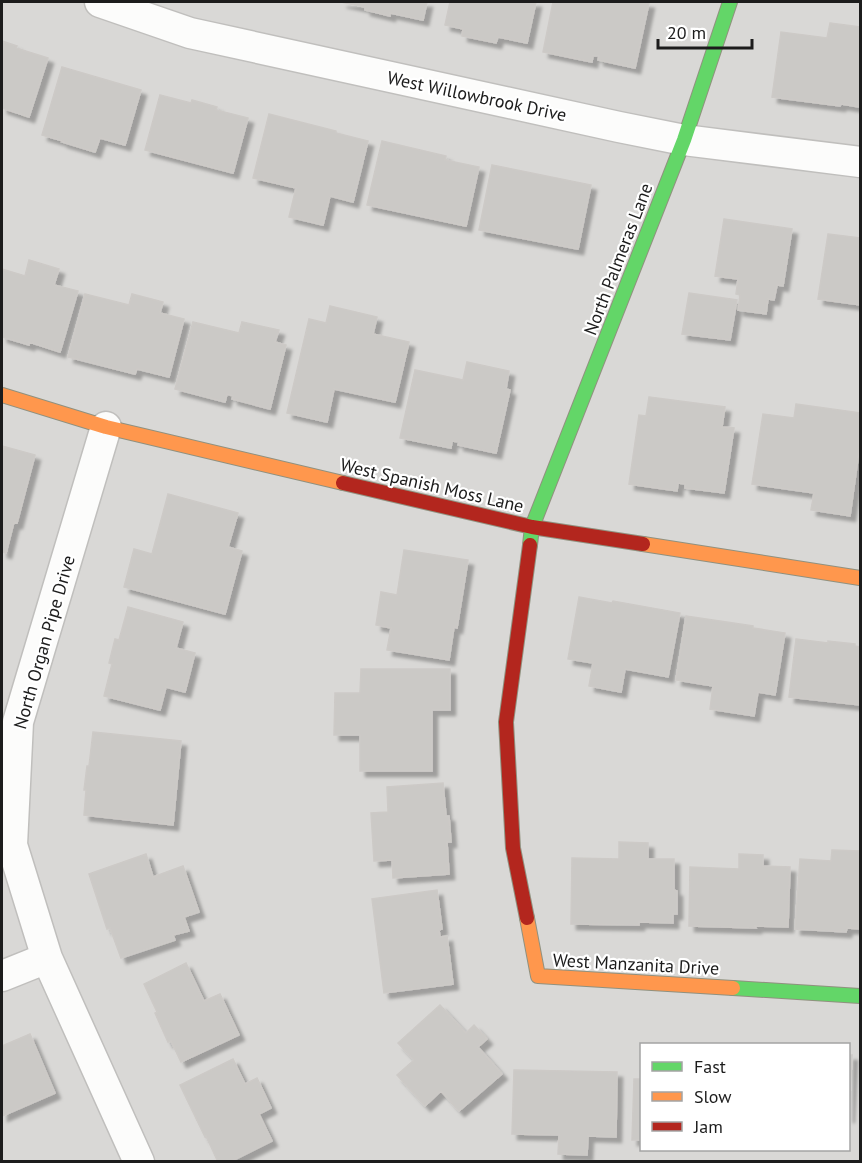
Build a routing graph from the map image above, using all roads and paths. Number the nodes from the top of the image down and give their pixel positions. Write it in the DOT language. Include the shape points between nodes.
graph roads {
  1 [pos="100,2"];
  2 [pos="730,2"];
  3 [pos="684,140"];
  4 [pos="861,162"];
  5 [pos="2,395"];
  6 [pos="106,427"];
  7 [pos="532,527"];
  8 [pos="861,578"];
  9 [pos="47,958"];
  10 [pos="2,976"];
  11 [pos="861,996"];
  12 [pos="140,1161"];
  1 -- 3 [label="street, West Willowbrook Drive" via="190,33"];
  2 -- 3 [label="street, North Palmeras Lane"];
  3 -- 4 [label="street, West Willowbrook Drive"];
  3 -- 7 [label="street, North Palmeras Lane"];
  5 -- 6 [label="street, West Spanish Moss Lane"];
  6 -- 7 [label="street, West Spanish Moss Lane"];
  6 -- 9 [label="street, North Organ Pipe Drive" via="18,722 12,844"];
  7 -- 8 [label="street, West Spanish Moss Lane"];
  7 -- 11 [label="street, West Manzanita Drive" via="506,722 513,848 538,976"];
  9 -- 10 [label="street"];
  9 -- 12 [label="street, North Organ Pipe Drive"];
}
